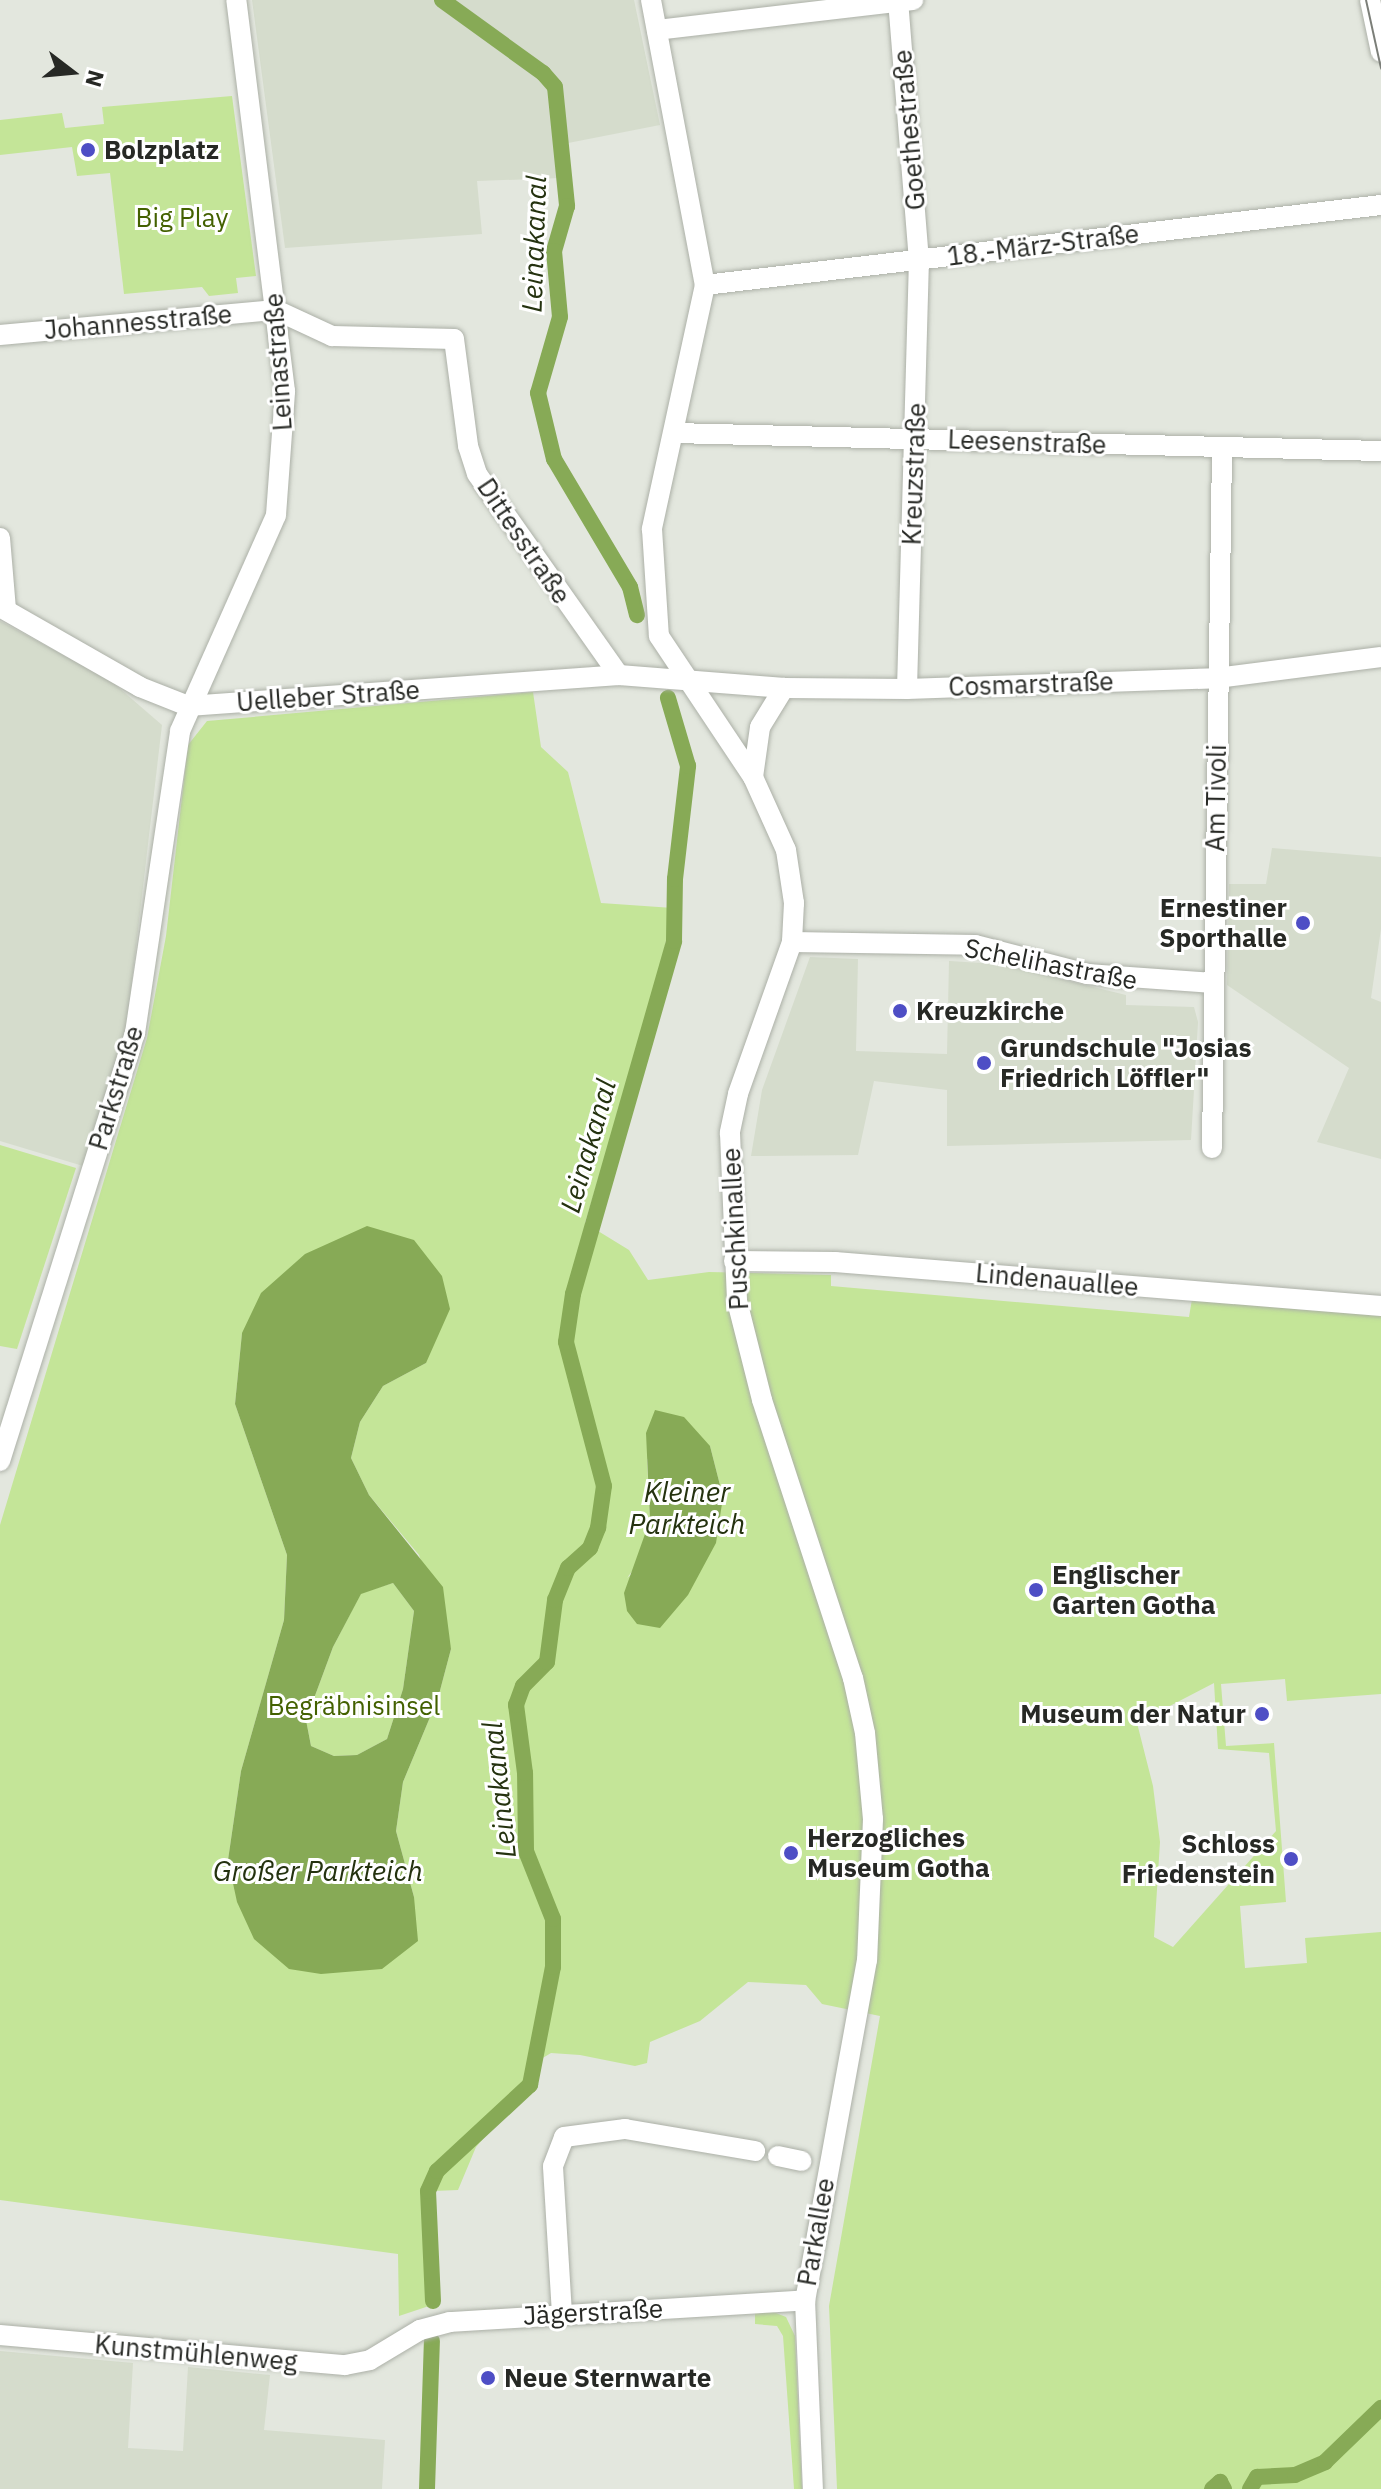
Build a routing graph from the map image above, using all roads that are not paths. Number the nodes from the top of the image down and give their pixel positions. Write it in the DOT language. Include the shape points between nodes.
graph roads {
  1 [pos="236,0"];
  2 [pos="651,0"];
  3 [pos="1370,0"];
  4 [pos="903,1"];
  5 [pos="657,30"];
  6 [pos="1381,52"];
  7 [pos="1381,205"];
  8 [pos="919,259"];
  9 [pos="705,285"];
  10 [pos="276,310"];
  11 [pos="0,335"];
  12 [pos="674,433"];
  13 [pos="916,439"];
  14 [pos="1222,448"];
  15 [pos="1381,451"];
  16 [pos="0,538"];
  17 [pos="3,609"];
  18 [pos="1381,657"];
  19 [pos="619,675"];
  20 [pos="681,676"];
  21 [pos="1217,678"];
  22 [pos="784,688"];
  23 [pos="907,689"];
  24 [pos="188,706"];
  25 [pos="753,777"];
  26 [pos="792,942"];
  27 [pos="1214,983"];
  28 [pos="1212,1148"];
  29 [pos="734,1261"];
  30 [pos="1381,1306"];
  31 [pos="0,1461"];
  32 [pos="864,1978"];
  33 [pos="755,2151"];
  34 [pos="778,2156"];
  35 [pos="801,2161"];
  36 [pos="805,2300"];
  37 [pos="562,2314"];
  38 [pos="0,2335"];
  39 [pos="390,2351"];
  40 [pos="813,2489"];
  1 -- 10 [label="street, Leinastraße"];
  2 -- 5 [label="street"];
  3 -- 6 [label="street"];
  4 -- 5 [label="street"];
  4 -- 8 [label="street, Goethestraße"];
  5 -- 9 [label="street"];
  7 -- 8 [label="street, 18.-März-Straße"];
  8 -- 9 [label="street, 18.-März-Straße"];
  8 -- 13 [label="street, Kreuzstraße"];
  9 -- 12 [label="street, Puschkinallee"];
  10 -- 11 [label="street, Johannesstraße"];
  10 -- 19 [label="street, Dittesstraße" via="332,336 454,339 468,446 477,474"];
  10 -- 24 [label="street, Leinastraße" via="285,391 276,515 255,571"];
  12 -- 13 [label="street, Leesenstraße"];
  12 -- 20 [label="street, Puschkinallee" via="652,529 653,570 659,636"];
  13 -- 14 [label="street, Leesenstraße"];
  13 -- 23 [label="street, Kreuzstraße"];
  14 -- 15 [label="street, Leesenstraße"];
  14 -- 21 [label="street, Am Tivoli"];
  16 -- 17 [label="street"];
  17 -- 24 [label="street, Uelleber Straße" via="161,698"];
  18 -- 21 [label="street, Cosmarstraße"];
  19 -- 20 [label="street, Uelleber Straße"];
  19 -- 24 [label="street, Uelleber Straße"];
  20 -- 22 [label="street, Cosmarstraße"];
  20 -- 25 [label="street, Puschkinallee"];
  21 -- 23 [label="street, Cosmarstraße"];
  21 -- 27 [label="street, Am Tivoli"];
  22 -- 23 [label="street, Cosmarstraße"];
  22 -- 25 [label="street" via="760,727"];
  24 -- 31 [label="street, Parkstraße" via="175,752 135,1033"];
  25 -- 26 [label="street, Puschkinallee" via="789,864"];
  26 -- 27 [label="street, Schelihastraße" via="975,945 1087,974"];
  26 -- 29 [label="street, Puschkinallee" via="738,1094 730,1133"];
  27 -- 28 [label="street, Am Tivoli"];
  29 -- 30 [label="street, Lindenauallee" via="835,1262"];
  29 -- 32 [label="street, Puschkinallee" via="741,1332 861,1708 874,1880"];
  32 -- 36 [label="street, Parkallee"];
  33 -- 37 [label="street" via="625,2129 564,2137 553,2166"];
  34 -- 35 [label="street"];
  36 -- 37 [label="street, Jägerstraße"];
  36 -- 40 [label="street, Parkallee"];
  37 -- 39 [label="street, Jägerstraße" via="431,2325"];
  38 -- 39 [label="street, Kunstmühlenweg" via="324,2365 370,2360"];
}
